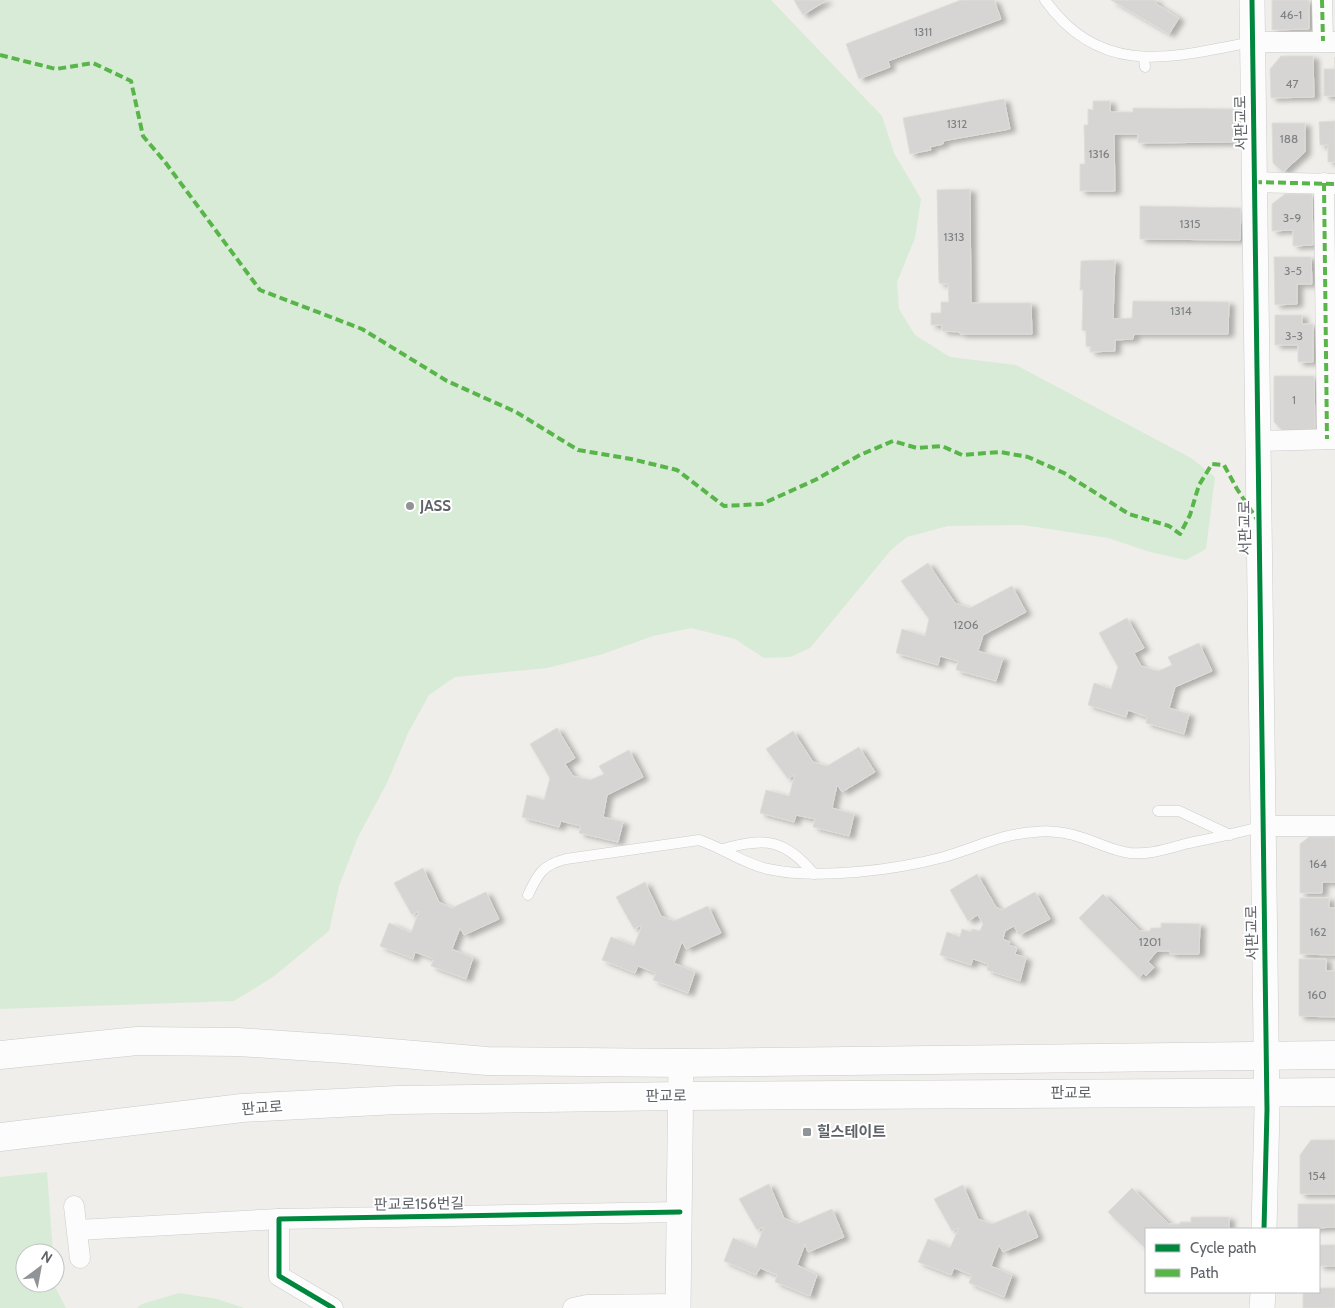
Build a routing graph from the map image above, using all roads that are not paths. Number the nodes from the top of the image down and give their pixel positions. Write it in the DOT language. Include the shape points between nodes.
graph roads {
  1 [pos="1045,0"];
  2 [pos="1252,0"];
  3 [pos="1322,0"];
  4 [pos="1252,42"];
  5 [pos="1329,42"];
  6 [pos="1254,182"];
  7 [pos="1329,184"];
  8 [pos="1330,325"];
  9 [pos="1331,439"];
  10 [pos="1257,441"];
  11 [pos="1158,811"];
  12 [pos="1263,826"];
  13 [pos="1335,826"];
  14 [pos="1230,835"];
  15 [pos="723,849"];
  16 [pos="814,874"];
  17 [pos="528,895"];
  18 [pos="0,1055"];
  19 [pos="1266,1055"];
  20 [pos="1335,1055"];
  21 [pos="681,1063"];
  22 [pos="1266,1092"];
  23 [pos="1335,1092"];
  24 [pos="681,1096"];
  25 [pos="0,1137"];
  26 [pos="74,1206"];
  27 [pos="680,1212"];
  28 [pos="279,1219"];
  29 [pos="1264,1228"];
  30 [pos="78,1230"];
  31 [pos="80,1258"];
  32 [pos="1263,1293"];
  33 [pos="678,1306"];
  34 [pos="333,1308"];
  35 [pos="573,1308"];
  36 [pos="1262,1308"];
  1 -- 4 [label="lane" via="1064,23 1092,44 1145,62"];
  2 -- 4 [label="street, 서판교로"];
  3 -- 5 [label="street"];
  4 -- 5 [label="street"];
  4 -- 6 [label="street, 서판교로"];
  6 -- 7 [label="street"];
  6 -- 10 [label="street, 서판교로"];
  7 -- 8 [label="street"];
  8 -- 9 [label="street"];
  9 -- 10 [label="street"];
  10 -- 12 [label="street, 서판교로"];
  11 -- 14 [label="lane" via="1179,811"];
  12 -- 13 [label="street"];
  12 -- 14 [label="lane"];
  12 -- 19 [label="street, 서판교로"];
  14 -- 16 [label="lane" via="1144,853 1113,850 1069,834 1036,831 992,839 914,864"];
  15 -- 16 [label="lane" via="768,869"];
  15 -- 16 [label="lane" via="759,841 775,844 800,857"];
  15 -- 17 [label="lane" via="699,840 566,859 551,863 542,871"];
  18 -- 21 [label="main road" via="138,1041 238,1042 487,1061"];
  19 -- 20 [label="main road"];
  19 -- 21 [label="main road"];
  19 -- 22 [label="street, 서판교로"];
  21 -- 24 [label="street"];
  22 -- 23 [label="main road, 판교로"];
  22 -- 24 [label="main road, 판교로"];
  22 -- 29 [label="street"];
  24 -- 25 [label="main road, 판교로" via="397,1100 252,1108"];
  24 -- 27 [label="street"];
  26 -- 30 [label="street"];
  27 -- 28 [label="street, 판교로156번길"];
  27 -- 33 [label="street"];
  28 -- 30 [label="street, 판교로156번길"];
  28 -- 34 [label="street" via="280,1276"];
  30 -- 31 [label="street"];
  32 -- 36 [label="street"];
  33 -- 35 [label="street" via="587,1305"];
}
